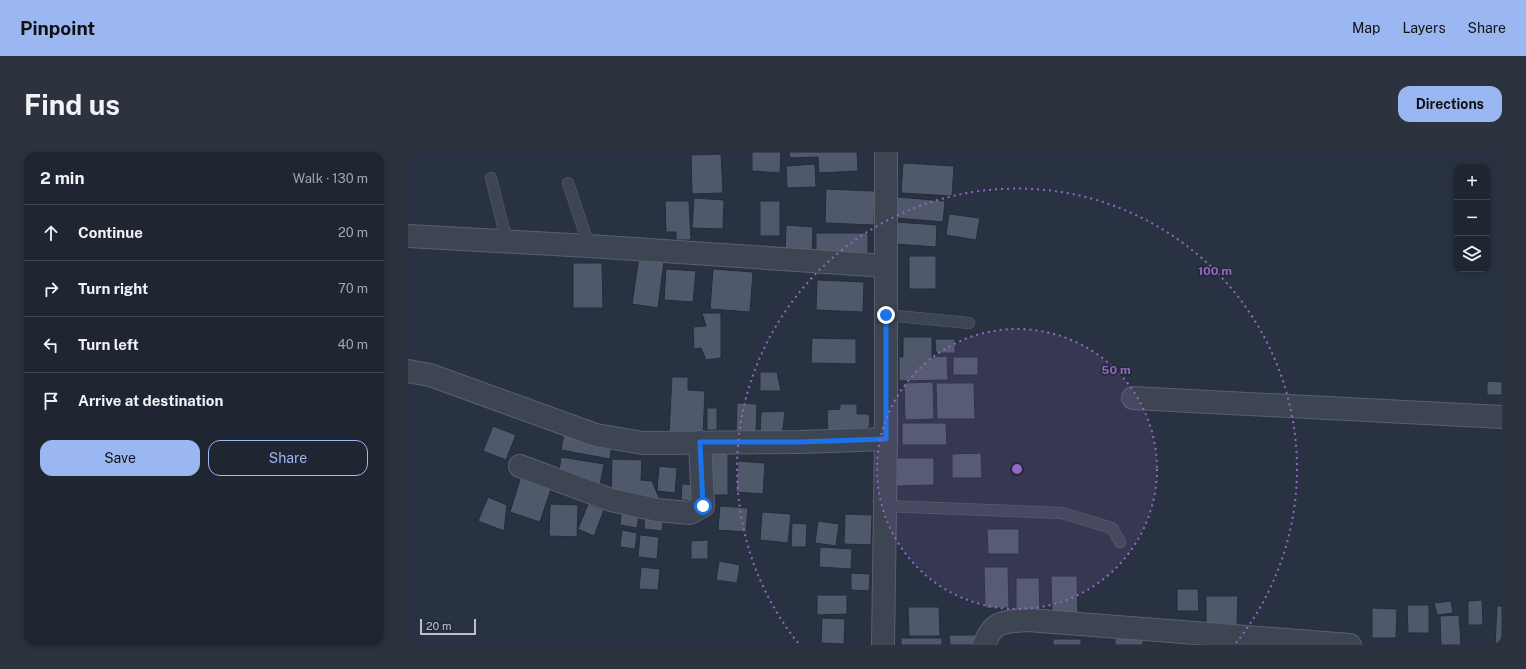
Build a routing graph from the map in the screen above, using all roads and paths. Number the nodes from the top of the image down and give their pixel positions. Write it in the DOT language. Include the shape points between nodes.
graph roads {
  1 [pos="886,152"];
  2 [pos="491,178"];
  3 [pos="568,183"];
  4 [pos="410,233"];
  5 [pos="507,242"];
  6 [pos="589,246"];
  7 [pos="886,266"];
  8 [pos="886,315"];
  9 [pos="969,323"];
  10 [pos="408,371"];
  11 [pos="1133,398"];
  12 [pos="1502,417"];
  13 [pos="886,439"];
  14 [pos="700,442"];
  15 [pos="520,466"];
  16 [pos="885,506"];
  17 [pos="1120,542"];
  18 [pos="883,645"];
  19 [pos="984,645"];
  20 [pos="1350,645"];
  1 -- 7 [label="street"];
  2 -- 5 [label="lane"];
  3 -- 6 [label="lane"];
  4 -- 5 [label="street"];
  5 -- 6 [label="street"];
  6 -- 7 [label="street"];
  7 -- 8 [label="street"];
  8 -- 9 [label="lane"];
  8 -- 13 [label="street"];
  10 -- 14 [label="street" via="430,375 596,435 643,443"];
  11 -- 12 [label="street"];
  13 -- 14 [label="street"];
  13 -- 16 [label="street"];
  14 -- 15 [label="street" via="703,506 690,513 657,510 611,500"];
  16 -- 17 [label="lane" via="1062,513 1112,528"];
  16 -- 18 [label="street"];
  19 -- 20 [label="street" via="990,632 1000,622 1028,620"];
}
